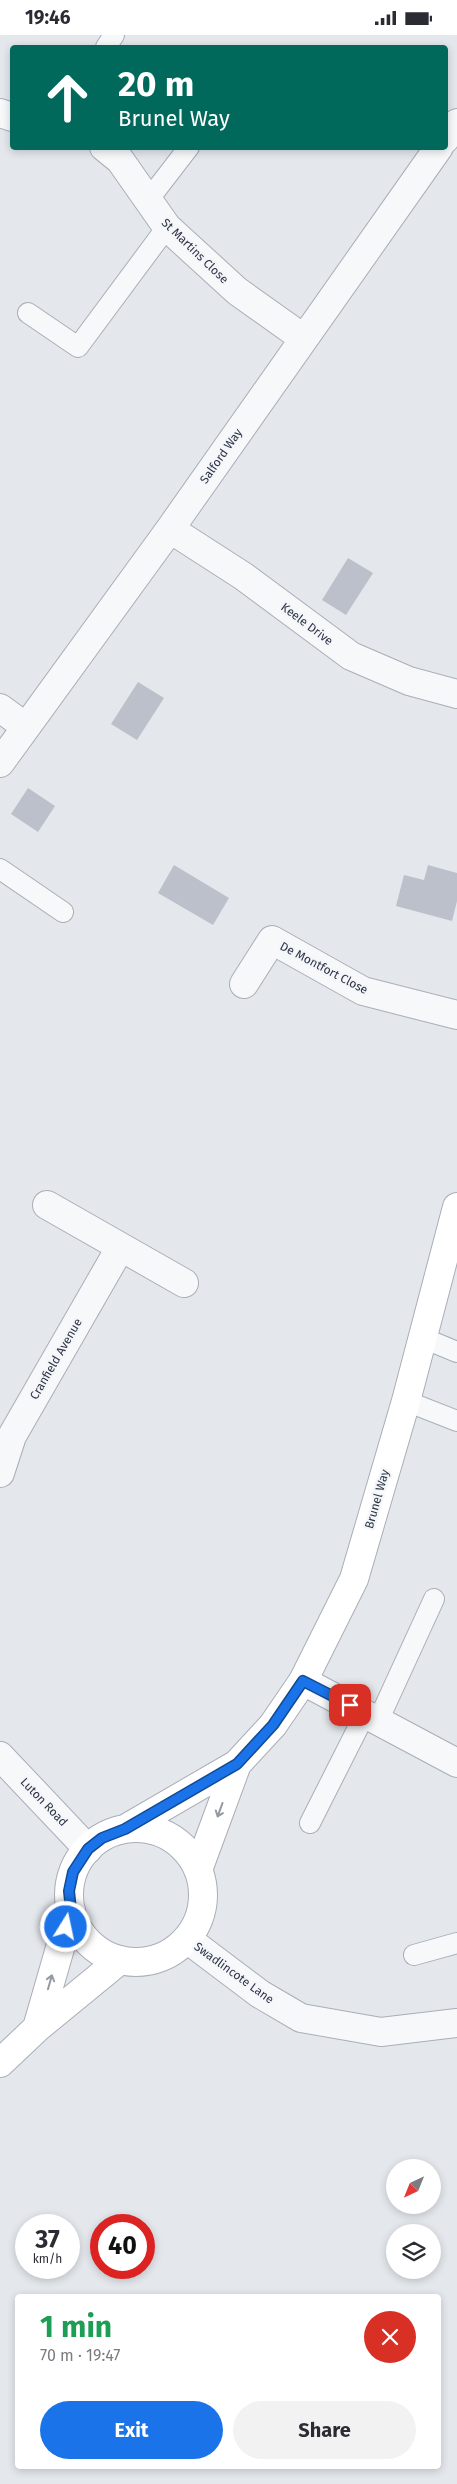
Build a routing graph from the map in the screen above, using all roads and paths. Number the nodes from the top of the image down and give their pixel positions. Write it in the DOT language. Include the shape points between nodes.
graph roads {
  1 [pos="457,123"];
  2 [pos="448,135"];
  3 [pos="108,150"];
  4 [pos="186,150"];
  5 [pos="437,150"];
  6 [pos="149,199"];
  7 [pos="167,227"];
  8 [pos="28,313"];
  9 [pos="303,338"];
  10 [pos="170,529"];
  11 [pos="457,694"];
  12 [pos="0,708"];
  13 [pos="26,727"];
  14 [pos="0,763"];
  15 [pos="0,869"];
  16 [pos="63,912"];
  17 [pos="244,984"];
  18 [pos="457,1015"];
  19 [pos="47,1205"];
  20 [pos="457,1207"];
  21 [pos="120,1248"];
  22 [pos="184,1283"];
  23 [pos="423,1338"];
  24 [pos="457,1351"];
  25 [pos="406,1401"];
  26 [pos="457,1421"];
  27 [pos="0,1473"];
  28 [pos="434,1599"];
  29 [pos="303,1681"];
  30 [pos="372,1717"];
  31 [pos="0,1756"];
  32 [pos="457,1763"];
  33 [pos="237,1764"];
  34 [pos="310,1823"];
  35 [pos="125,1829"];
  36 [pos="88,1849"];
  37 [pos="198,1870"];
  38 [pos="71,1910"];
  39 [pos="187,1939"];
  40 [pos="457,1943"];
  41 [pos="414,1955"];
  42 [pos="120,1960"];
  43 [pos="457,2023"];
  44 [pos="37,2028"];
  45 [pos="0,2063"];
  1 -- 2 [label="street"];
  3 -- 6 [label="street, St Martins Close" via="120,160"];
  4 -- 6 [label="lane"];
  5 -- 9 [label="street, Salford Way"];
  6 -- 7 [label="street, St Martins Close"];
  7 -- 8 [label="lane" via="78,347"];
  7 -- 9 [label="street, St Martins Close" via="237,291"];
  9 -- 10 [label="street, Salford Way"];
  10 -- 11 [label="street, Keele Drive" via="243,576 351,656 409,681"];
  10 -- 13 [label="street, Salford Way"];
  12 -- 13 [label="street"];
  13 -- 14 [label="street, Salford Way"];
  15 -- 16 [label="lane"];
  17 -- 18 [label="street, De Montfort Close" via="272,940 363,991"];
  19 -- 21 [label="street"];
  20 -- 23 [label="street, Brunel Way"];
  21 -- 22 [label="street"];
  21 -- 27 [label="street, Cranfield Avenue" via="12,1436"];
  23 -- 24 [label="lane"];
  23 -- 25 [label="street, Brunel Way"];
  25 -- 26 [label="lane"];
  25 -- 29 [label="street, Brunel Way" via="354,1579"];
  28 -- 30 [label="lane"];
  29 -- 30 [label="street"];
  29 -- 33 [label="street, Brunel Way" via="273,1725"];
  30 -- 32 [label="street"];
  30 -- 34 [label="lane"];
  31 -- 36 [label="street, Luton Road"];
  33 -- 35 [label="street, Brunel Way"];
  33 -- 37 [label="street, Brunel Way, one-way"];
  35 -- 36 [label="street" via="102,1838"];
  35 -- 37 [label="street" via="145,1828 164,1834 184,1847"];
  36 -- 38 [label="street" via="73,1872 69,1891"];
  37 -- 39 [label="street" via="203,1885 202,1909 196,1927"];
  38 -- 42 [label="street" via="87,1940 100,1952"];
  44 -- 38 [label="street, one-way"];
  39 -- 42 [label="street" via="164,1957 139,1962"];
  39 -- 43 [label="street, Swadlincote Lane" via="260,1994 300,2018 382,2032"];
  40 -- 41 [label="lane"];
  42 -- 44 [label="street"];
  44 -- 45 [label="street"];
}
